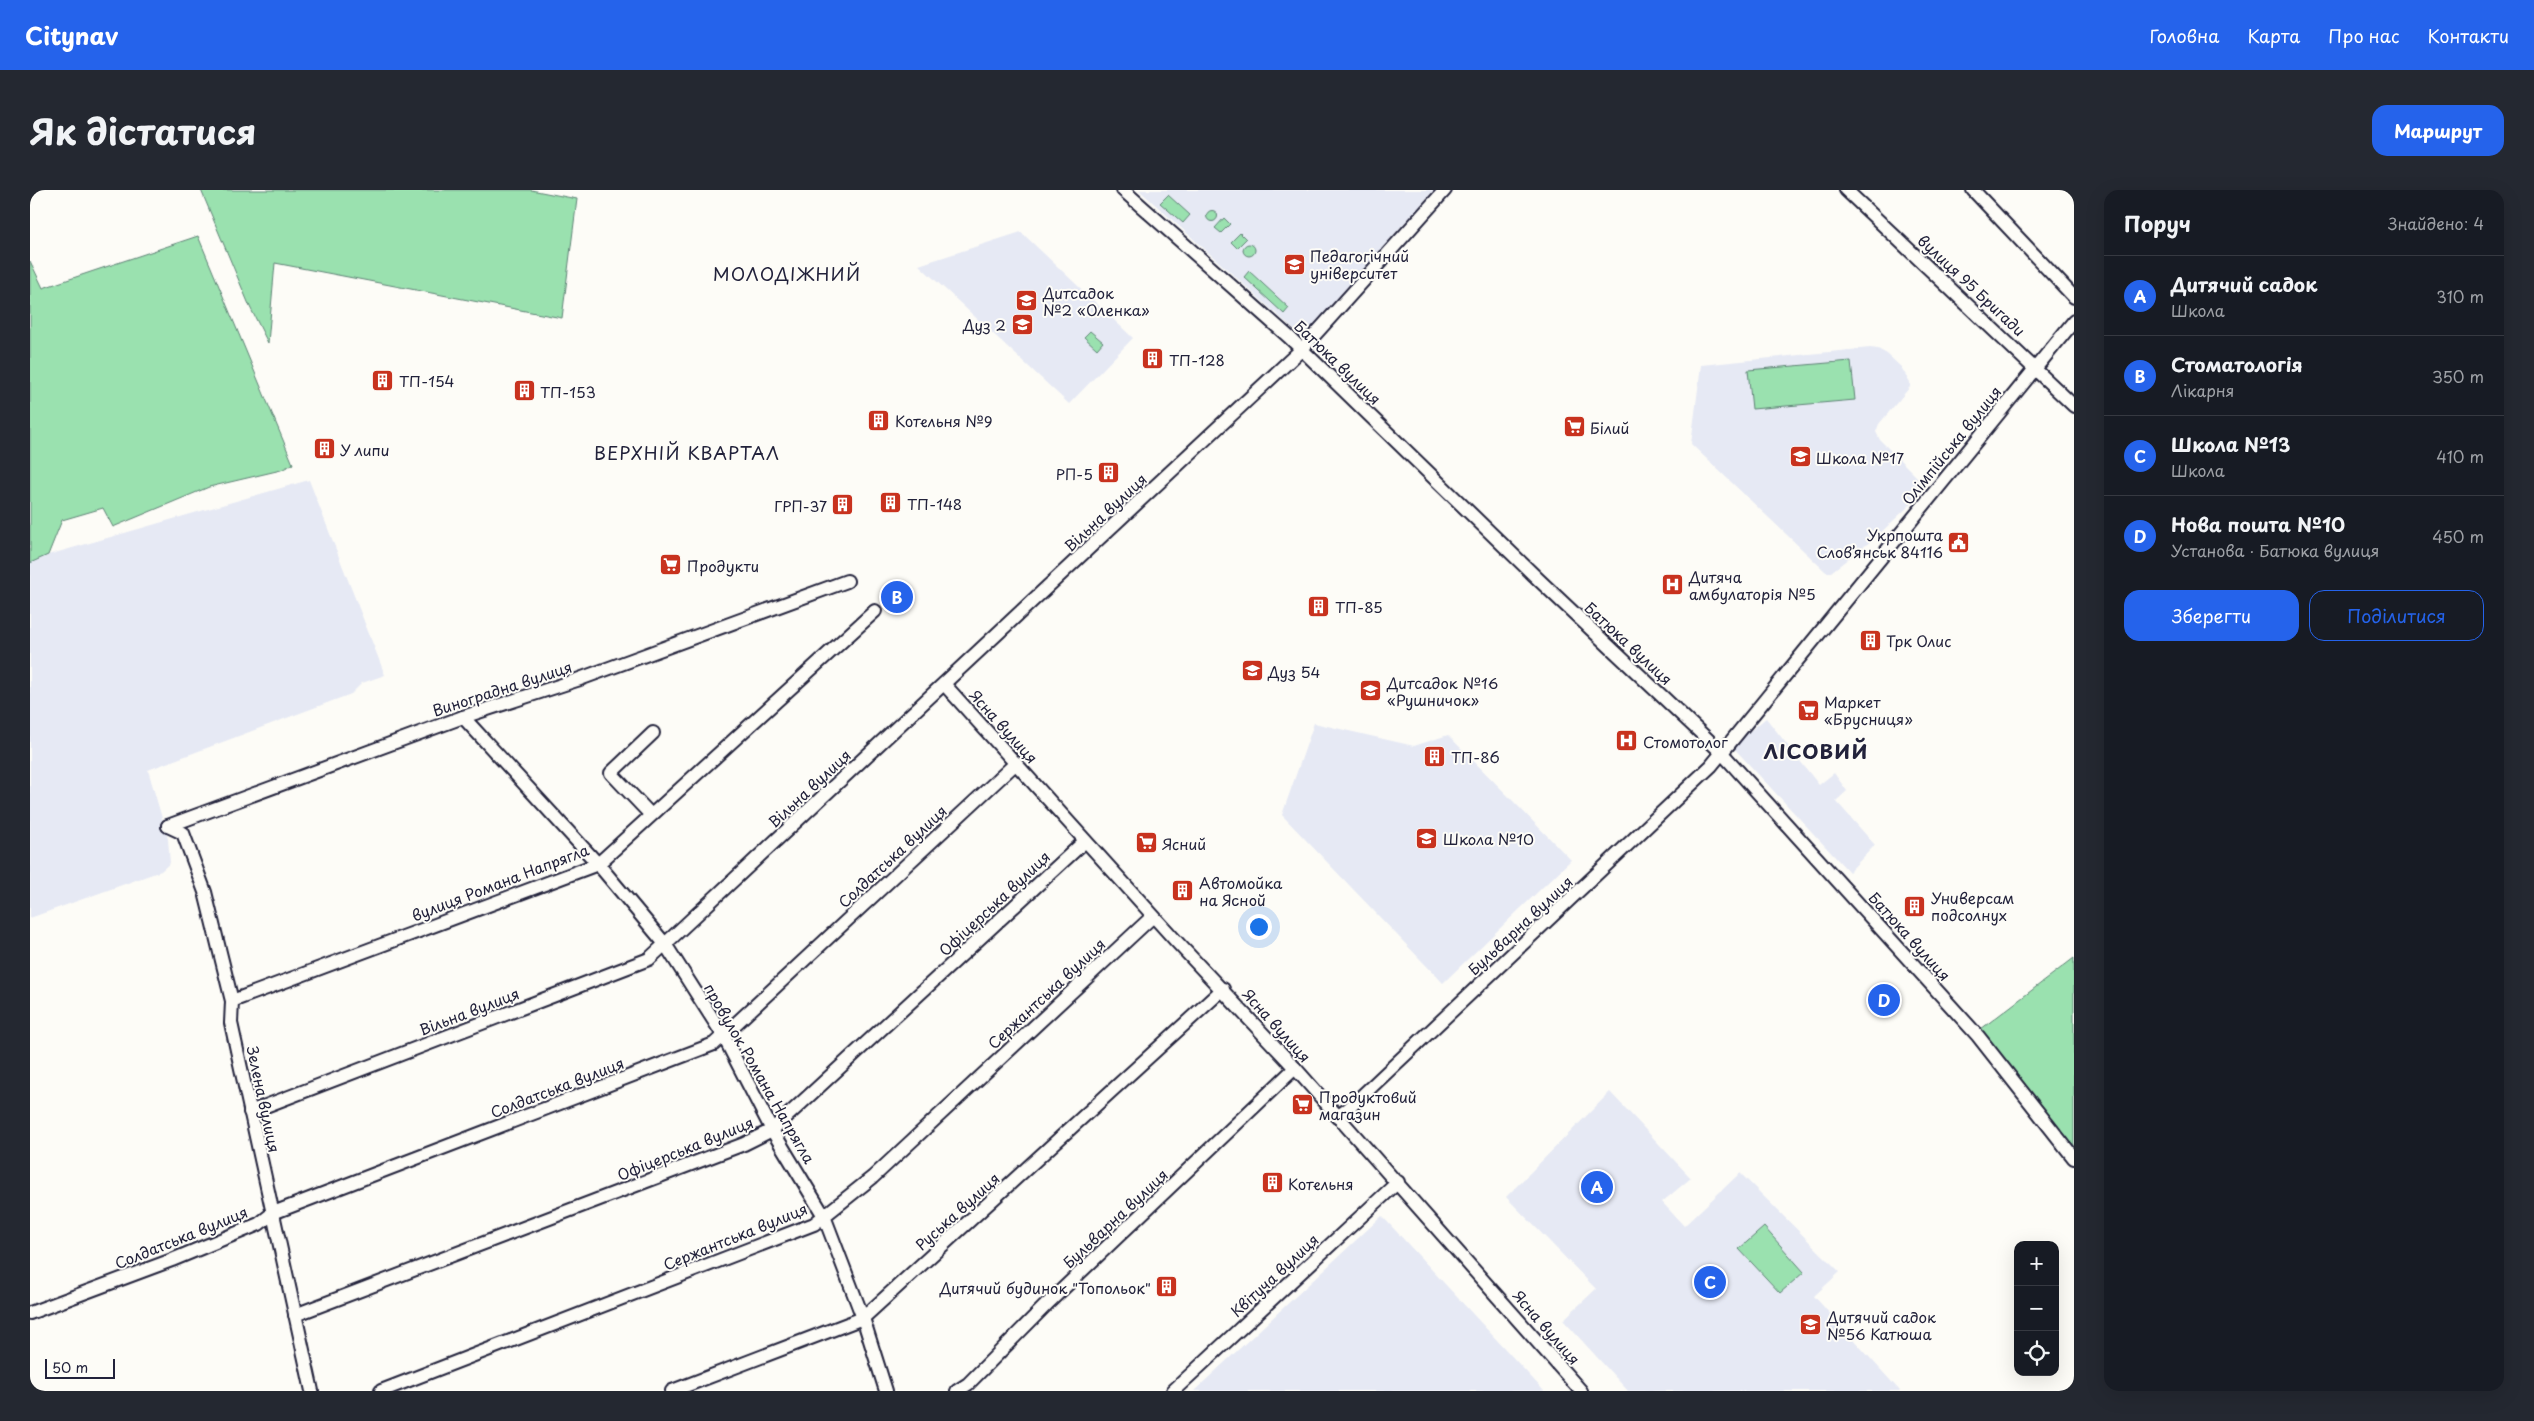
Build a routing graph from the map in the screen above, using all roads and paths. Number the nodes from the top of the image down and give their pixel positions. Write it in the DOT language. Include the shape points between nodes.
graph roads {
  1 [pos="1122,190"];
  2 [pos="1445,190"];
  3 [pos="1846,190"];
  4 [pos="1973,190"];
  5 [pos="2074,298"];
  6 [pos="2074,322"];
  7 [pos="1302,349"];
  8 [pos="2035,367"];
  9 [pos="2074,406"];
  10 [pos="847,581"];
  11 [pos="875,611"];
  12 [pos="944,684"];
  13 [pos="463,717"];
  14 [pos="653,733"];
  15 [pos="1721,752"];
  16 [pos="1016,764"];
  17 [pos="651,815"];
  18 [pos="168,826"];
  19 [pos="1085,840"];
  20 [pos="598,864"];
  21 [pos="1153,916"];
  22 [pos="665,944"];
  23 [pos="1223,990"];
  24 [pos="232,1001"];
  25 [pos="723,1035"];
  26 [pos="1295,1068"];
  27 [pos="250,1112"];
  28 [pos="1337,1117"];
  29 [pos="772,1130"];
  30 [pos="2074,1158"];
  31 [pos="1398,1182"];
  32 [pos="273,1213"];
  33 [pos="824,1216"];
  34 [pos="30,1313"];
  35 [pos="295,1315"];
  36 [pos="863,1318"];
  37 [pos="312,1391"];
  38 [pos="382,1391"];
  39 [pos="672,1391"];
  40 [pos="886,1391"];
  41 [pos="957,1391"];
  42 [pos="1173,1391"];
  43 [pos="1581,1391"];
  1 -- 7 [label="street, Батюка вулиця"];
  2 -- 7 [label="street, Вільна вулиця"];
  3 -- 8 [label="street, вулиця 95 Бригади"];
  4 -- 5 [label="street"];
  6 -- 8 [label="street, Олімпійська вулиця"];
  7 -- 12 [label="street, Вільна вулиця"];
  7 -- 15 [label="street, Батюка вулиця"];
  8 -- 9 [label="street, вулиця 95 Бригади"];
  8 -- 15 [label="street, Олімпійська вулиця"];
  10 -- 13 [label="street, Виноградна вулиця" via="577,680"];
  11 -- 17 [label="street, вулиця Романа Напрягла"];
  12 -- 16 [label="street, Ясна вулиця"];
  12 -- 22 [label="street, Вільна вулиця"];
  13 -- 18 [label="street, Виноградна вулиця"];
  13 -- 20 [label="street, провулок Романа Напрягла"];
  14 -- 17 [label="street" via="611,773"];
  15 -- 28 [label="street, Бульварна вулиця" via="1667,809"];
  15 -- 30 [label="street, Батюка вулиця" via="1978,1036"];
  16 -- 19 [label="street, Ясна вулиця"];
  16 -- 25 [label="street, Солдатська вулиця"];
  17 -- 20 [label="street, вулиця Романа Напрягла"];
  18 -- 24 [label="street, Зелена вулиця" via="183,833 205,892"];
  19 -- 21 [label="street, Ясна вулиця"];
  19 -- 29 [label="street, Офіцерська вулиця"];
  20 -- 22 [label="street, провулок Романа Напрягла"];
  20 -- 24 [label="street, вулиця Романа Напрягла"];
  21 -- 23 [label="street, Ясна вулиця"];
  21 -- 33 [label="street, Сержантська вулиця" via="873,1177"];
  22 -- 25 [label="street, провулок Романа Напрягла"];
  22 -- 27 [label="street, Вільна вулиця" via="649,959"];
  23 -- 26 [label="street, Ясна вулиця"];
  23 -- 36 [label="street, Руська вулиця"];
  24 -- 27 [label="street, Зелена вулиця" via="231,1023"];
  25 -- 29 [label="street, провулок Романа Напрягла"];
  25 -- 32 [label="street, Солдатська вулиця" via="714,1044"];
  26 -- 28 [label="street, Ясна вулиця"];
  26 -- 41 [label="street, Бульварна вулиця" via="1047,1304 968,1384"];
  27 -- 32 [label="street, Зелена вулиця"];
  28 -- 31 [label="street, Ясна вулиця"];
  29 -- 33 [label="street, провулок Романа Напрягла"];
  29 -- 35 [label="street, Офіцерська вулиця" via="744,1144"];
  31 -- 42 [label="street, Квітуча вулиця"];
  31 -- 43 [label="street, Ясна вулиця"];
  32 -- 34 [label="street, Солдатська вулиця" via="259,1224 172,1260"];
  32 -- 35 [label="street, Зелена вулиця"];
  33 -- 36 [label="street, провулок Романа Напрягла"];
  33 -- 38 [label="street, Сержантська вулиця" via="814,1224"];
  35 -- 37 [label="street, Зелена вулиця"];
  36 -- 39 [label="street, Руська вулиця"];
  36 -- 40 [label="street, провулок Романа Напрягла"];
}
